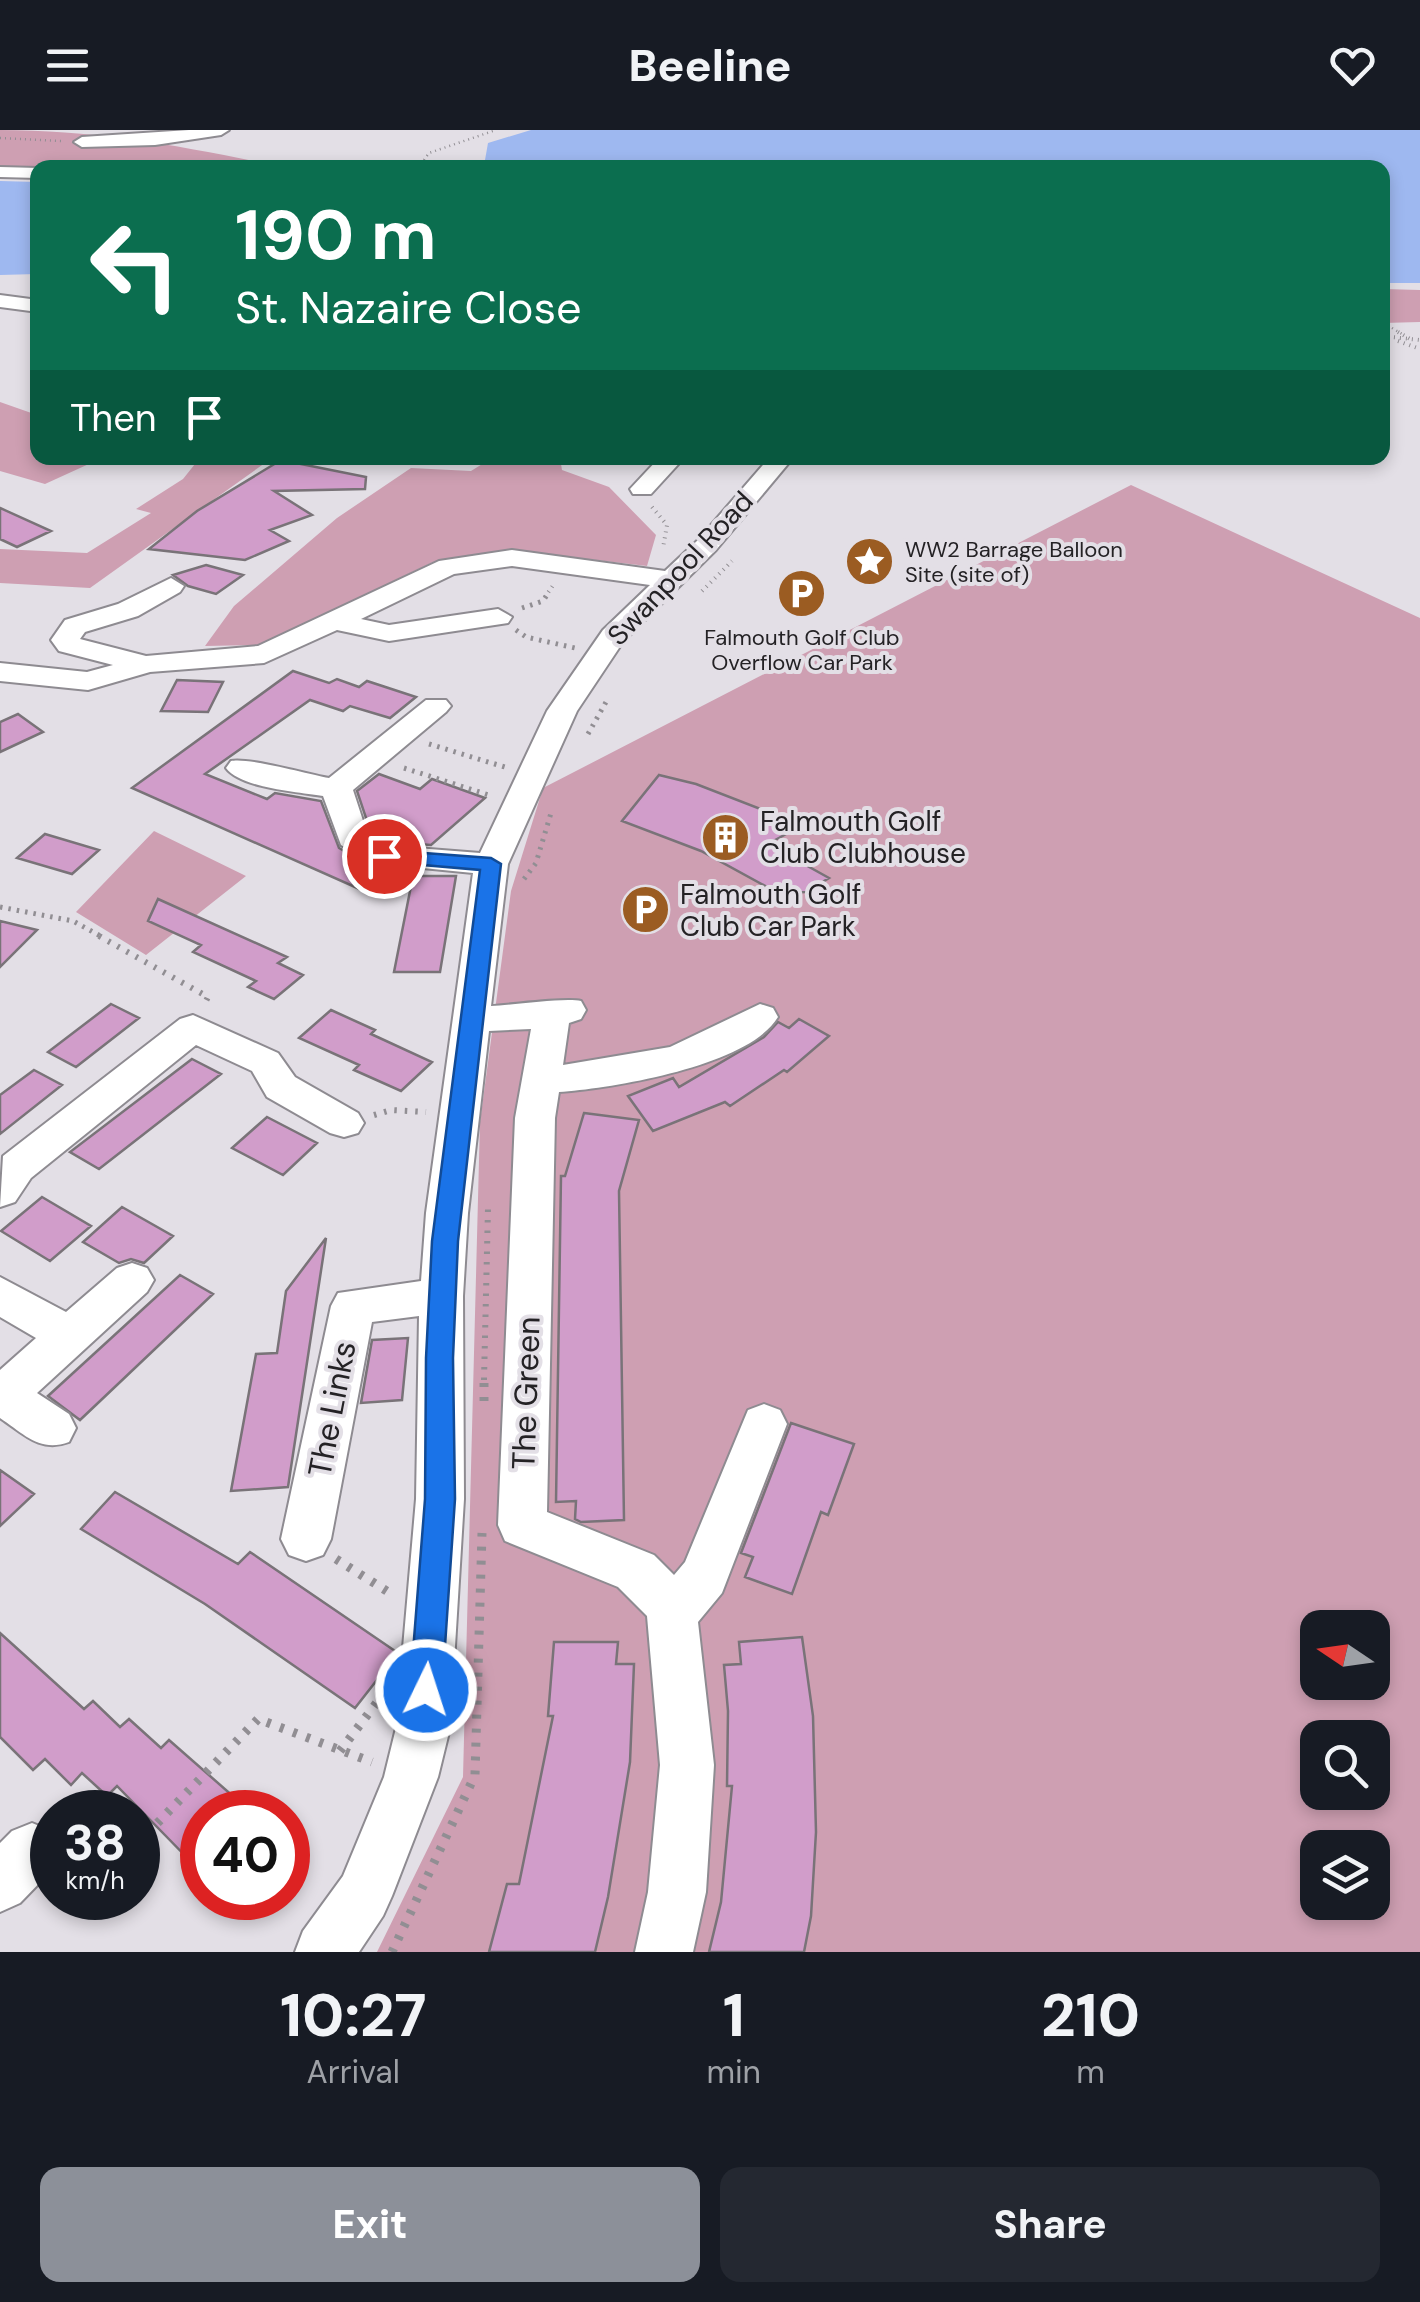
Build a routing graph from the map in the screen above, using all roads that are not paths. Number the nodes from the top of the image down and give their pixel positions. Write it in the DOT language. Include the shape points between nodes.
graph roads {
  1 [pos="221,130"];
  2 [pos="82,142"];
  3 [pos="0,172"];
  4 [pos="30,172"];
  5 [pos="0,301"];
  6 [pos="30,305"];
  7 [pos="667,465"];
  8 [pos="775,465"];
  9 [pos="646,497"];
  10 [pos="171,586"];
  11 [pos="685,587"];
  12 [pos="498,617"];
  13 [pos="334,621"];
  14 [pos="148,664"];
  15 [pos="0,672"];
  16 [pos="436,706"];
  17 [pos="242,768"];
  18 [pos="336,788"];
  19 [pos="491,864"];
  20 [pos="760,1017"];
  21 [pos="472,1019"];
  22 [pos="541,1080"];
  23 [pos="344,1123"];
  24 [pos="0,1191"];
  25 [pos="132,1280"];
  26 [pos="0,1295"];
  27 [pos="440,1296"];
  28 [pos="68,1335"];
  29 [pos="764,1424"];
  30 [pos="53,1428"];
  31 [pos="306,1539"];
  32 [pos="672,1615"];
  33 [pos="324,1952"];
  34 [pos="664,1952"];
  1 -- 2 [label="street"];
  3 -- 4 [label="street"];
  5 -- 6 [label="street"];
  7 -- 9 [label="street"];
  8 -- 11 [label="street, Swanpool Road" via="707,545"];
  10 -- 14 [label="street" via="128,610 75,626 65,640"];
  11 -- 13 [label="street" via="512,558 448,567"];
  11 -- 19 [label="street, Swanpool Road" via="613,636 562,711"];
  12 -- 13 [label="street" via="389,633"];
  13 -- 14 [label="street" via="264,654"];
  14 -- 15 [label="street" via="88,681"];
  16 -- 18 [label="street"];
  17 -- 18 [label="street"];
  18 -- 19 [label="street" via="352,838 384,856"];
  19 -- 21 [label="street, Swanpool Road"];
  20 -- 22 [label="street" via="700,1050 648,1068"];
  21 -- 22 [label="street, The Green" via="560,1013"];
  21 -- 27 [label="street, Swanpool Road"];
  22 -- 32 [label="street, The Green" via="522,1525 636,1571"];
  23 -- 24 [label="street" via="280,1087 264,1062 193,1028 18,1167"];
  25 -- 28 [label="street"];
  26 -- 28 [label="street"];
  27 -- 31 [label="street, The Links" via="353,1306"];
  27 -- 33 [label="street, Swanpool Road" via="440,1499 423,1728 363,1896"];
  28 -- 30 [label="street" via="3,1395"];
  29 -- 32 [label="street" via="704,1577"];
  32 -- 34 [label="street" via="687,1765 677,1892"];
}
